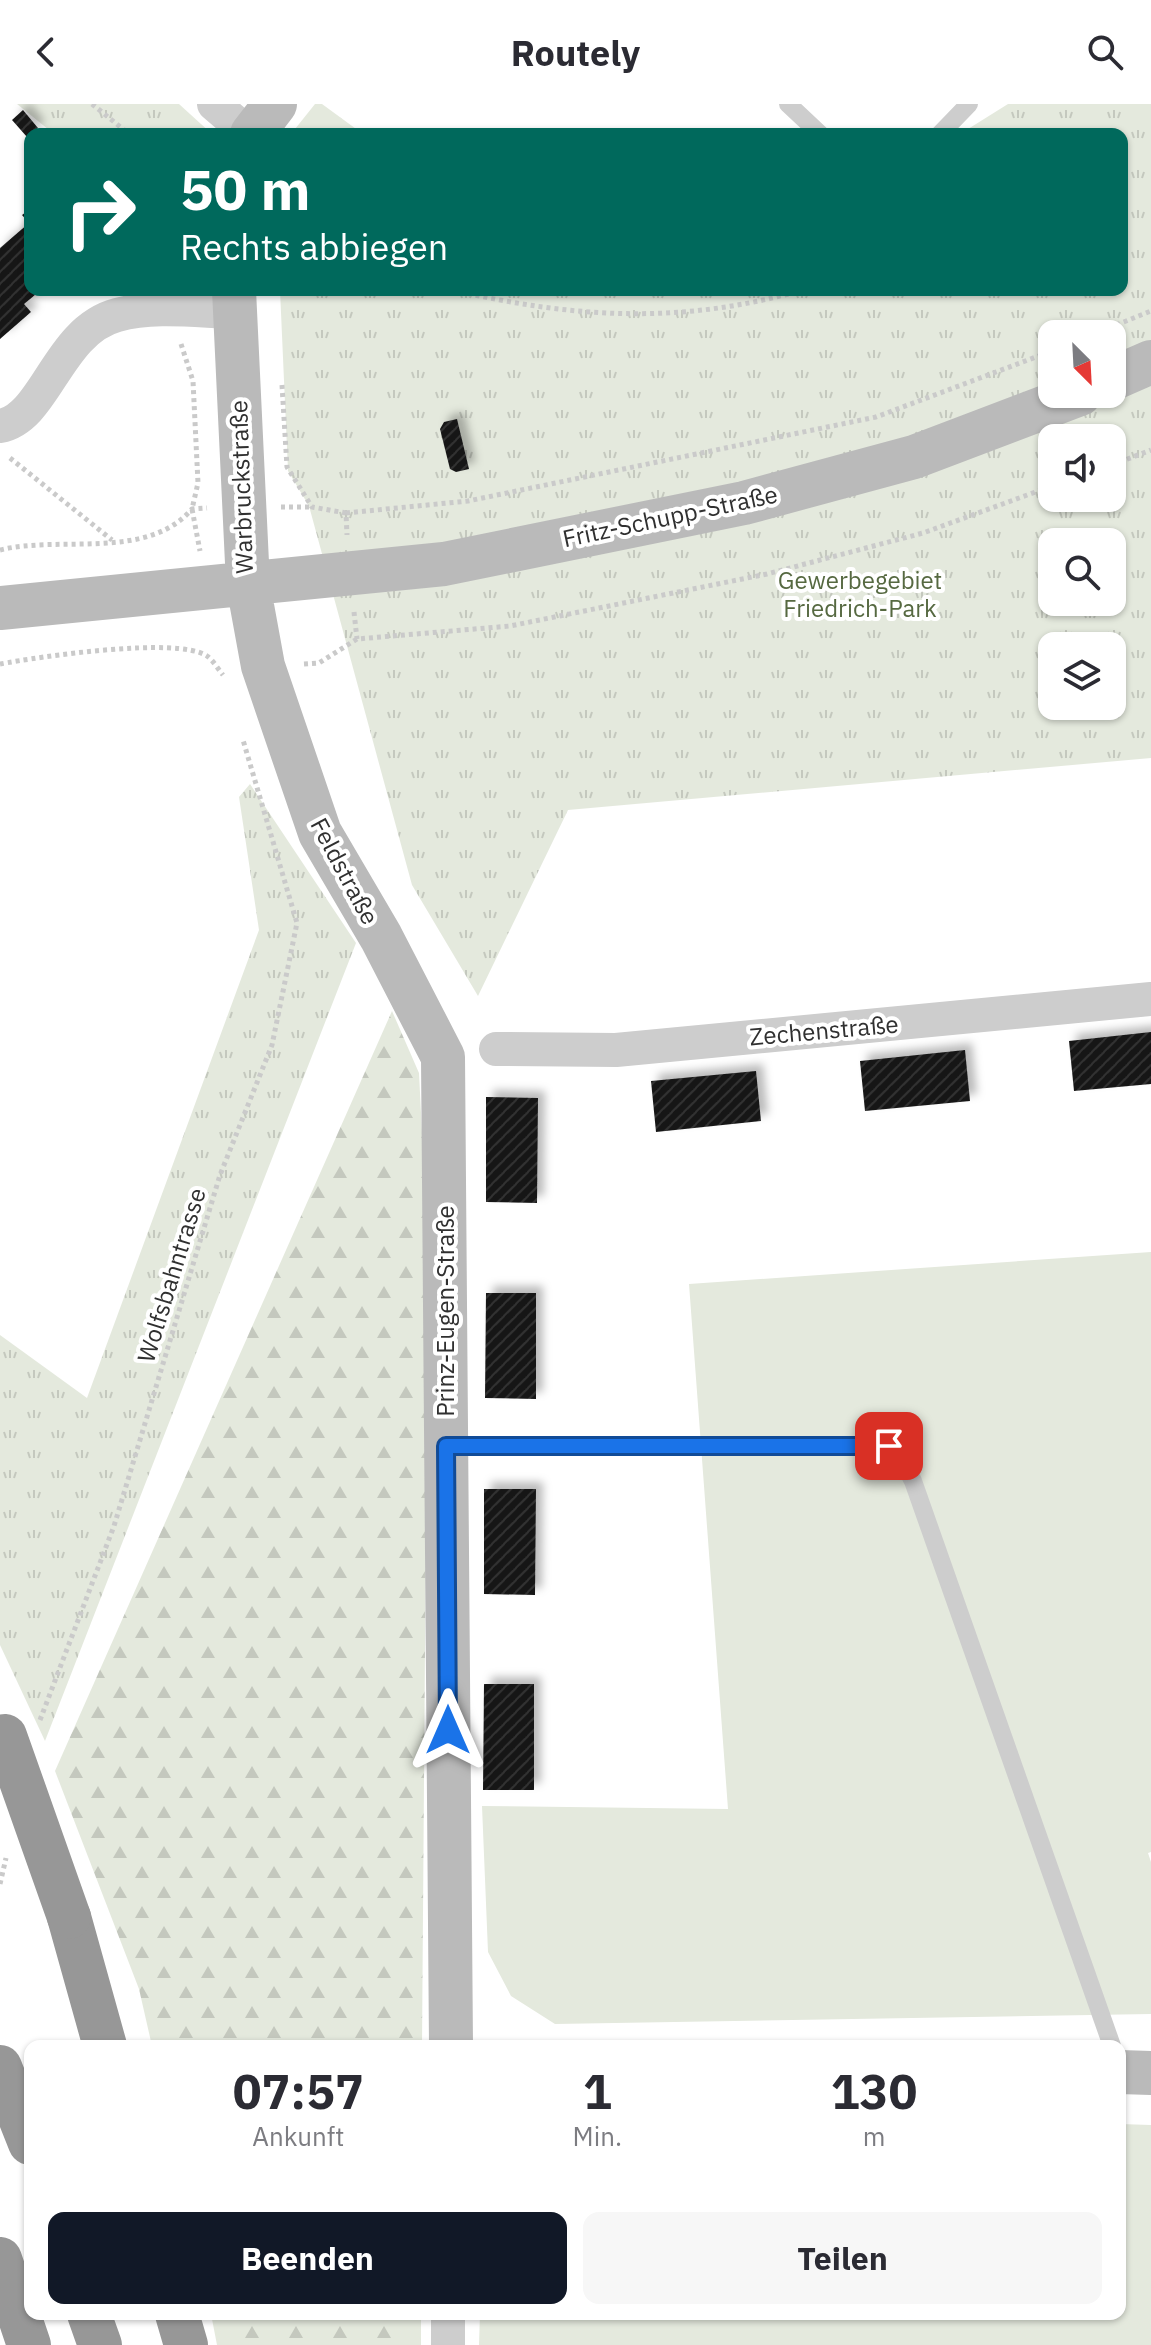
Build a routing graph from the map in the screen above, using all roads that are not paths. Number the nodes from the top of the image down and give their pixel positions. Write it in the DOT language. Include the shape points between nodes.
graph roads {
  1 [pos="214,104"];
  2 [pos="275,104"];
  3 [pos="788,104"];
  4 [pos="969,104"];
  5 [pos="243,128"];
  6 [pos="255,128"];
  7 [pos="814,128"];
  8 [pos="946,128"];
  9 [pos="234,301"];
  10 [pos="1151,362"];
  11 [pos="1126,373"];
  12 [pos="1043,408"];
  13 [pos="2,438"];
  14 [pos="248,584"];
  15 [pos="0,608"];
  16 [pos="1151,999"];
  17 [pos="496,1049"];
  18 [pos="443,1057"];
  19 [pos="446,1446"];
  20 [pos="14,1729"];
  21 [pos="103,2040"];
  22 [pos="451,2040"];
  23 [pos="1110,2040"];
  24 [pos="1126,2071"];
  25 [pos="1151,2073"];
  26 [pos="6,2081"];
  27 [pos="24,2128"];
  28 [pos="0,2259"];
  29 [pos="91,2320"];
  30 [pos="179,2320"];
  31 [pos="448,2320"];
  32 [pos="29,2345"];
  33 [pos="100,2345"];
  34 [pos="186,2345"];
  35 [pos="448,2345"];
  1 -- 5 [label="street"];
  2 -- 6 [label="street"];
  3 -- 7 [label="lane"];
  4 -- 8 [label="lane"];
  9 -- 13 [label="street" via="118,314 85,332"];
  9 -- 14 [label="street, Warbruckstraße"];
  10 -- 11 [label="street"];
  12 -- 14 [label="street, Fritz-Schupp-Straße" via="914,457 744,503 444,564"];
  14 -- 15 [label="street, Warbruckstraße"];
  14 -- 18 [label="street, Feldstraße" via="263,666 320,833"];
  16 -- 17 [label="street, Zechenstraße" via="616,1050"];
  18 -- 19 [label="street, Prinz-Eugen-Straße"];
  19 -- 22 [label="street, Prinz-Eugen-Straße"];
  19 -- 23 [label="lane" via="889,1446 899,1454 913,1481"];
  20 -- 21 [label="highway, bridge"];
  24 -- 25 [label="street"];
  26 -- 27 [label="highway"];
  28 -- 32 [label="highway"];
  29 -- 33 [label="highway"];
  30 -- 34 [label="highway"];
  31 -- 35 [label="street"];
}
